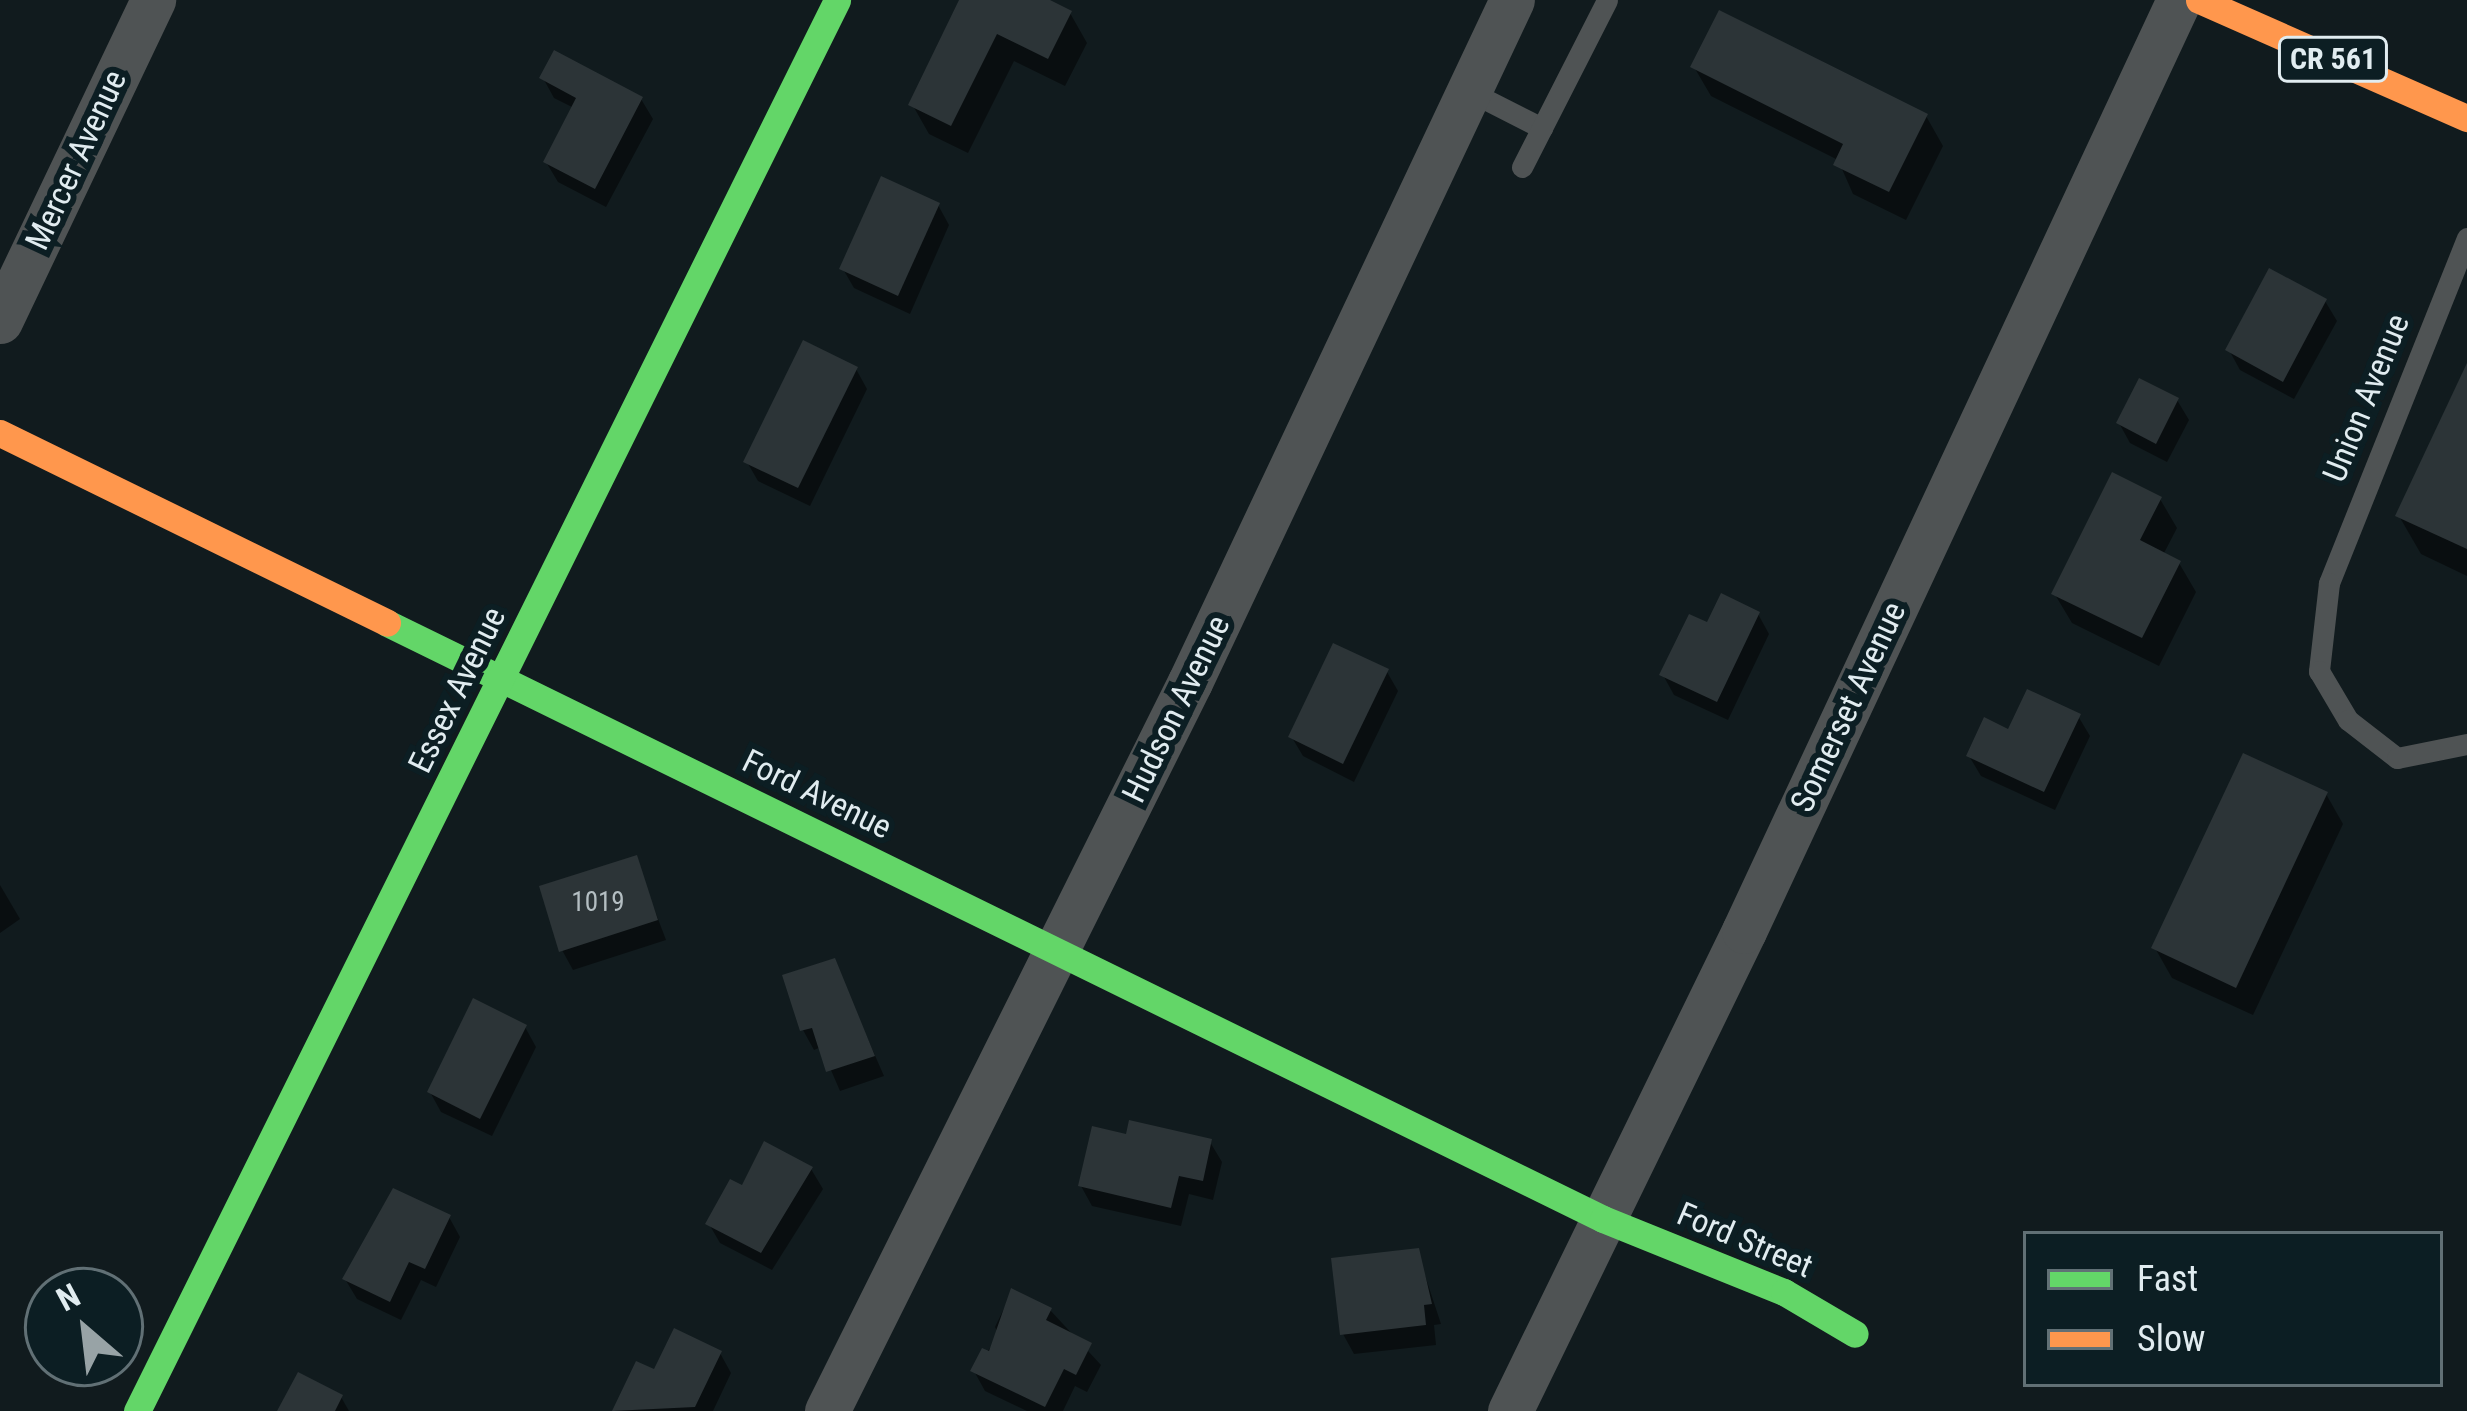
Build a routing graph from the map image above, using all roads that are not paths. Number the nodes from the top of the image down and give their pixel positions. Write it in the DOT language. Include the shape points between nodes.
graph roads {
  1 [pos="152,0"];
  2 [pos="838,0"];
  3 [pos="1512,0"];
  4 [pos="1607,0"];
  5 [pos="2179,0"];
  6 [pos="2199,0"];
  7 [pos="1469,91"];
  8 [pos="2467,118"];
  9 [pos="1542,128"];
  10 [pos="1522,167"];
  11 [pos="2467,238"];
  12 [pos="0,321"];
  13 [pos="0,433"];
  14 [pos="503,680"];
  15 [pos="2467,744"];
  16 [pos="1056,952"];
  17 [pos="1603,1220"];
  18 [pos="1856,1334"];
  19 [pos="137,1411"];
  20 [pos="827,1411"];
  21 [pos="1510,1411"];
  1 -- 12 [label="street, Mercer Avenue"];
  2 -- 14 [label="street, Essex Avenue"];
  3 -- 7 [label="street, Hudson Avenue"];
  4 -- 9 [label="lane"];
  5 -- 17 [label="street, Somerset Avenue"];
  6 -- 8 [label="street, CR 561"];
  7 -- 9 [label="lane"];
  7 -- 16 [label="street, Hudson Avenue"];
  9 -- 10 [label="lane"];
  11 -- 15 [label="lane, Union Avenue" via="2329,583 2319,670 2348,721 2397,758"];
  13 -- 14 [label="street, Ford Avenue"];
  14 -- 16 [label="street, Ford Avenue"];
  14 -- 19 [label="street, Essex Avenue"];
  16 -- 17 [label="street, Ford Avenue"];
  16 -- 20 [label="street, Hudson Avenue"];
  17 -- 18 [label="street, Ford Street" via="1784,1292"];
  17 -- 21 [label="street, Somerset Avenue"];
}
